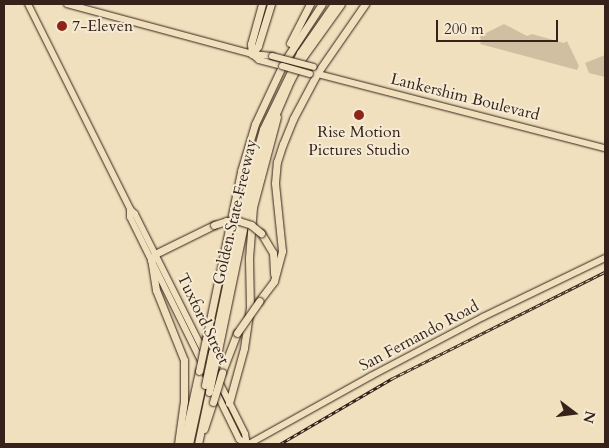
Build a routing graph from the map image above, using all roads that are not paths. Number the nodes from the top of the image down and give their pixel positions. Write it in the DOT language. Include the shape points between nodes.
graph roads {
  1 [pos="28,4"];
  2 [pos="68,4"];
  3 [pos="262,4"];
  4 [pos="270,4"];
  5 [pos="310,4"];
  6 [pos="322,4"];
  7 [pos="330,4"];
  8 [pos="334,4"];
  9 [pos="341,4"];
  10 [pos="365,4"];
  11 [pos="252,54"];
  12 [pos="284,62"];
  13 [pos="314,71"];
  14 [pos="278,106"];
  15 [pos="605,148"];
  16 [pos="153,257"];
  17 [pos="605,258"];
  18 [pos="165,288"];
  19 [pos="178,298"];
  20 [pos="259,300"];
  21 [pos="211,350"];
  22 [pos="230,404"];
  23 [pos="178,444"];
  24 [pos="183,444"];
  25 [pos="194,444"];
  26 [pos="247,444"];
  1 -- 16 [label="main road, Tuxford Street" via="135,214"];
  2 -- 11 [label="main road, Lankershim Boulevard"];
  3 -- 11 [label="highway" via="251,44"];
  4 -- 11 [label="highway" via="258,46"];
  5 -- 12 [label="highway" via="285,51"];
  6 -- 12 [label="highway, Golden State Freeway"];
  7 -- 21 [label="highway" via="295,54 256,140 241,197"];
  8 -- 21 [label="highway" via="300,53 260,137"];
  9 -- 14 [label="highway, Golden State Freeway" via="303,57"];
  10 -- 13 [label="highway"];
  11 -- 13 [label="main road, Lankershim Boulevard, bridge" via="272,56"];
  11 -- 13 [label="main road, Lankershim Boulevard, bridge" via="259,60"];
  12 -- 24 [label="highway, Golden State Freeway, bridge" via="262,108 240,171"];
  13 -- 15 [label="main road, Lankershim Boulevard"];
  13 -- 20 [label="highway" via="277,162 275,193 282,250 274,281"];
  14 -- 22 [label="highway" via="276,126 253,207 249,252 250,306 244,348"];
  14 -- 25 [label="highway, Golden State Freeway, bridge" via="256,169 209,392"];
  16 -- 18 [label="main road, Tuxford Street"];
  16 -- 19 [label="main road, Tuxford Street"];
  16 -- 20 [label="highway, bridge" via="226,221 251,225 270,246 274,268 272,281"];
  16 -- 23 [label="highway" via="156,290 184,360 184,401"];
  17 -- 26 [label="main road, San Fernando Road" via="483,317"];
  18 -- 19 [label="main road" via="173,298"];
  18 -- 26 [label="main road, Tuxford Street" via="239,439"];
  19 -- 22 [label="main road, Tuxford Street"];
  20 -- 25 [label="highway, bridge" via="237,333 213,402"];
  21 -- 25 [label="highway, bridge"];
  22 -- 26 [label="main road, Tuxford Street"];
}
